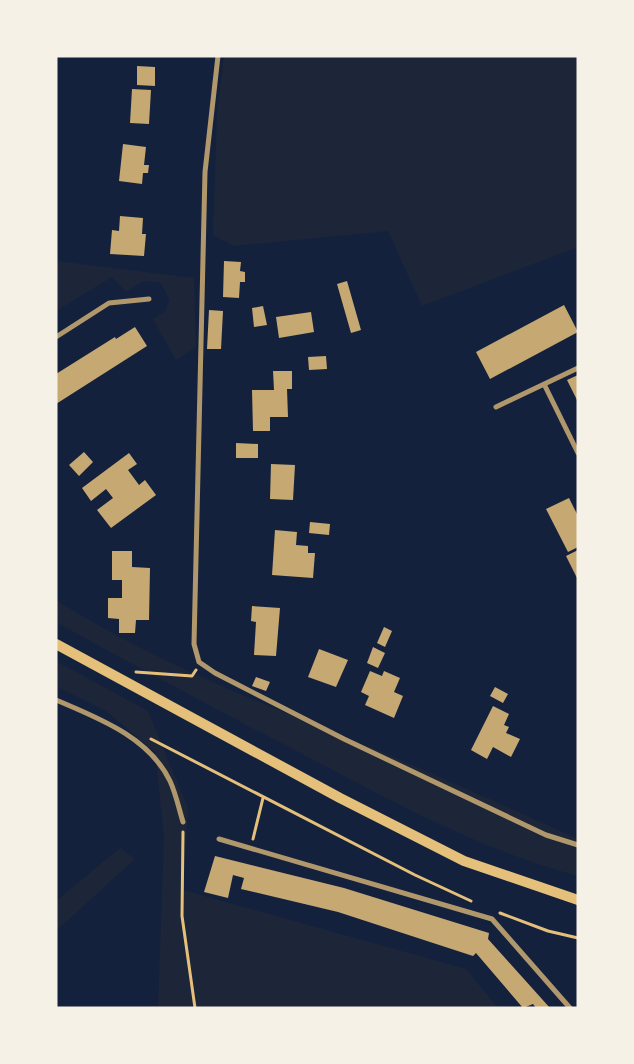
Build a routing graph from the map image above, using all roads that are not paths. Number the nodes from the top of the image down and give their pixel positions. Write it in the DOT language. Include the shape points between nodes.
graph roads {
  1 [pos="218,56"];
  2 [pos="149,299"];
  3 [pos="56,337"];
  4 [pos="578,368"];
  5 [pos="544,384"];
  6 [pos="496,407"];
  7 [pos="578,453"];
  8 [pos="56,644"];
  9 [pos="56,700"];
  10 [pos="183,822"];
  11 [pos="219,839"];
  12 [pos="578,845"];
  13 [pos="578,900"];
  14 [pos="570,1008"];
  1 -- 12 [label="street" via="205,172 194,644 199,662 344,739 546,835"];
  2 -- 3 [label="street" via="109,303"];
  4 -- 5 [label="street"];
  5 -- 6 [label="street"];
  5 -- 7 [label="street"];
  8 -- 13 [label="main road" via="340,798 464,861"];
  9 -- 10 [label="street" via="108,722 148,750 170,781"];
  11 -- 14 [label="street" via="492,919"];
}
